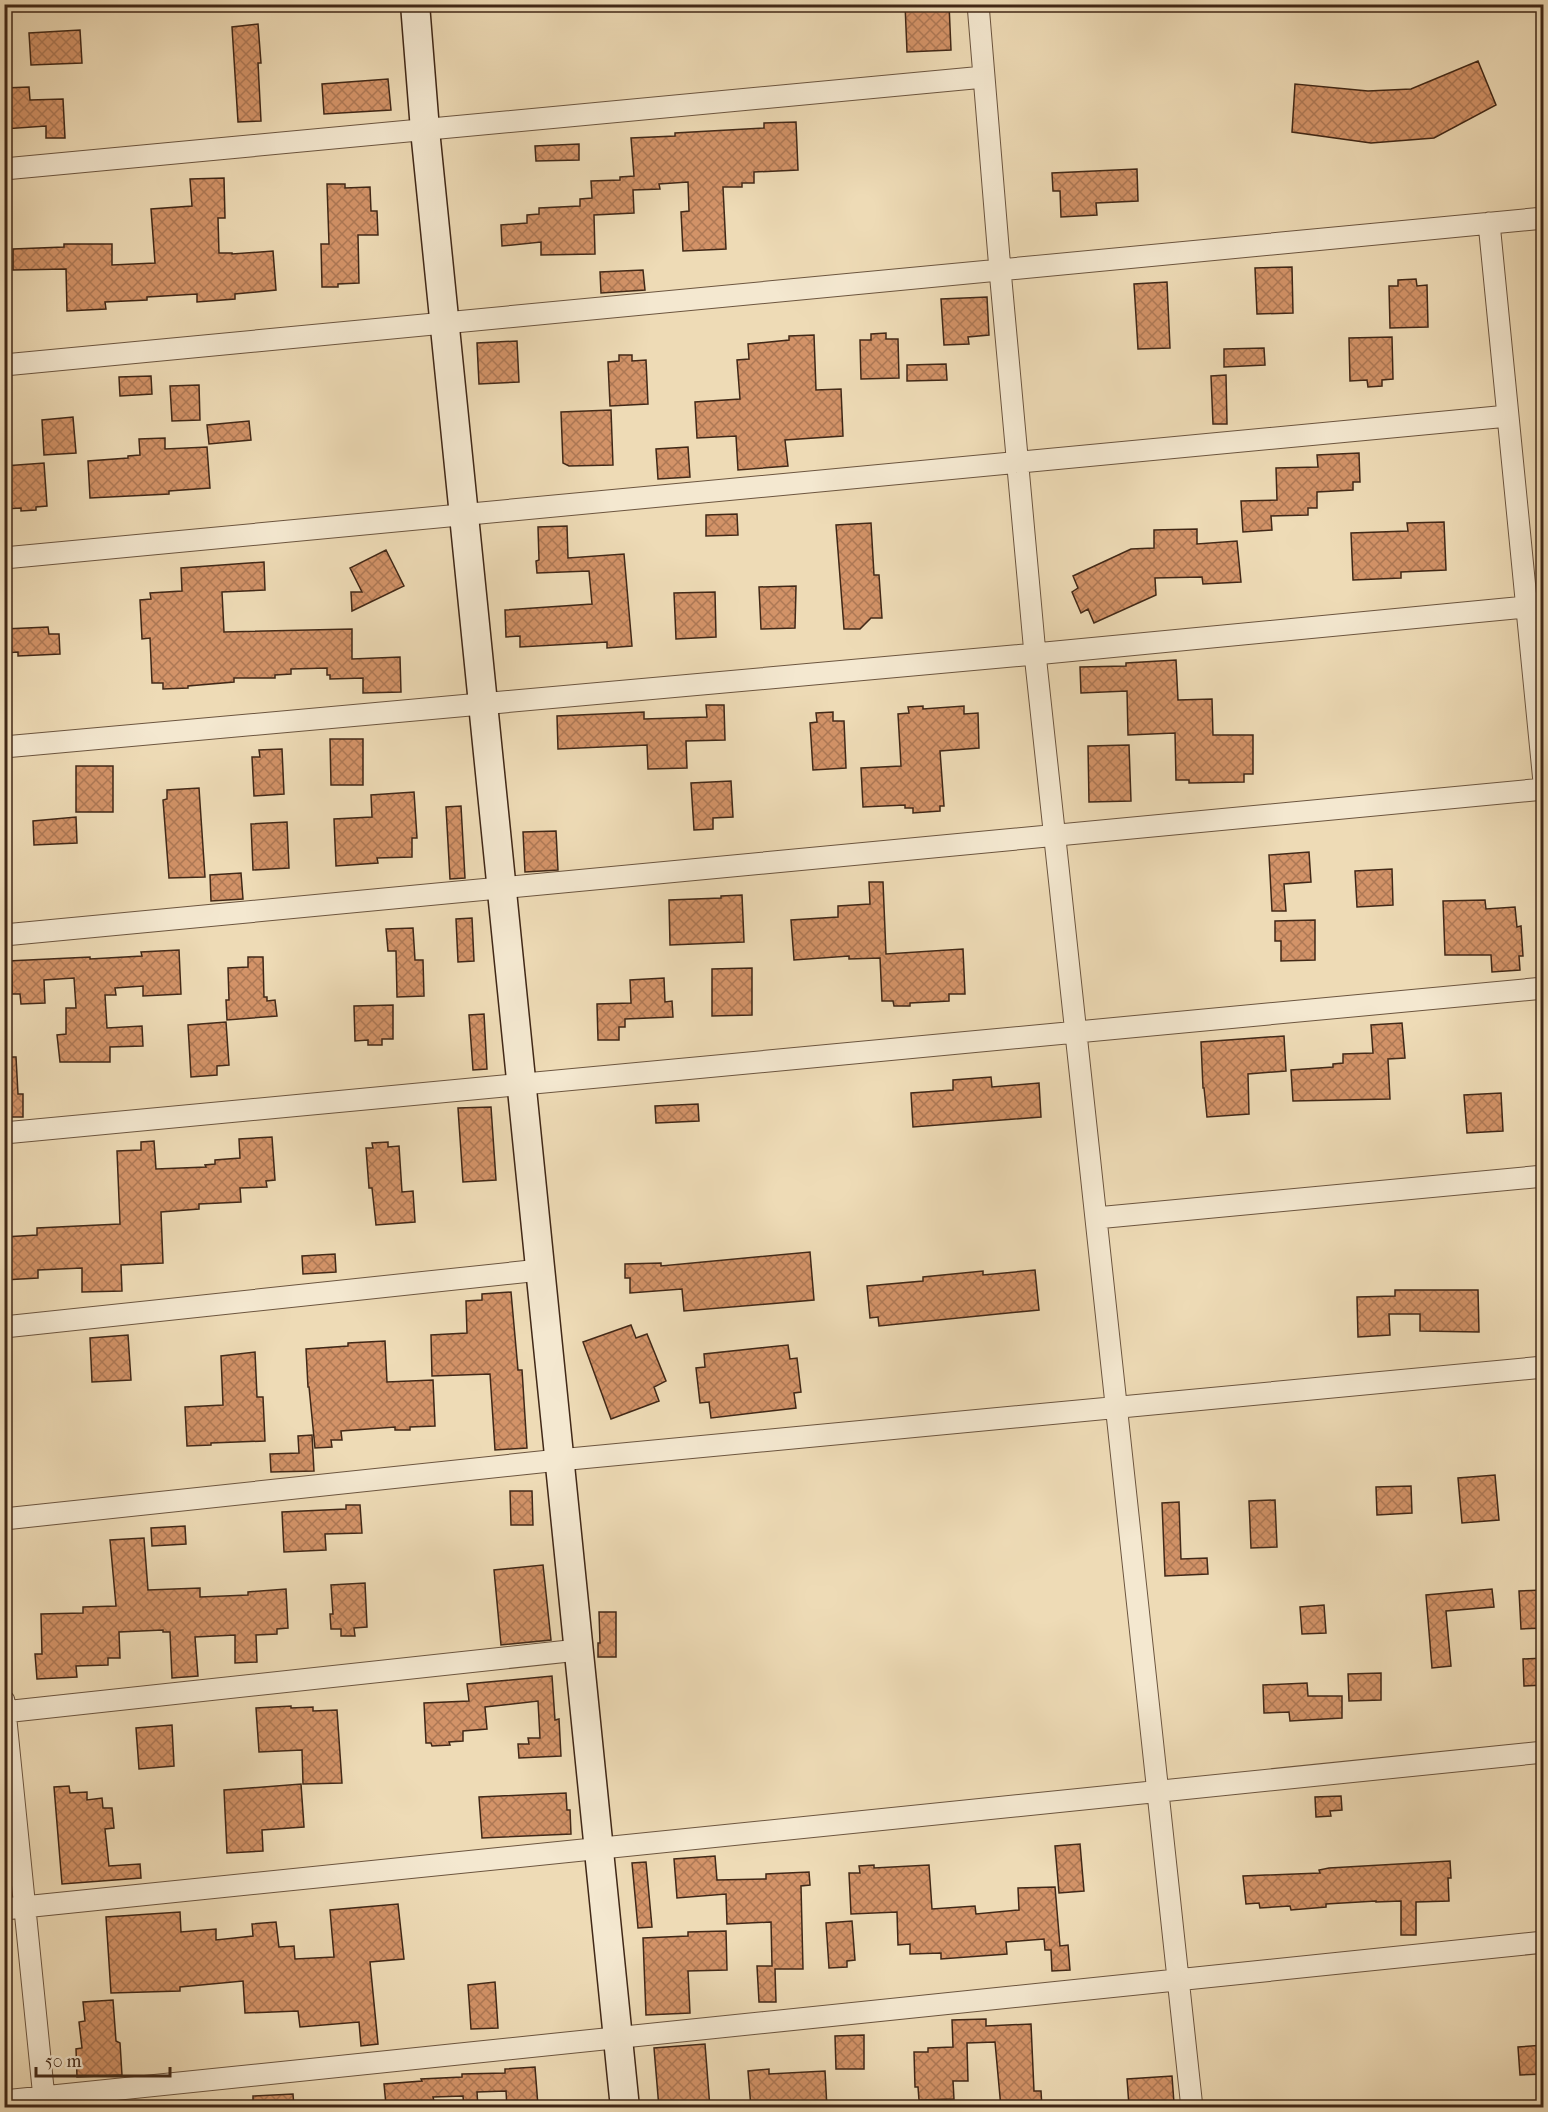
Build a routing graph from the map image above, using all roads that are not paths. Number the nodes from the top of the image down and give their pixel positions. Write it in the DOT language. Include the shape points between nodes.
graph roads {
  1 [pos="415,4"];
  2 [pos="978,4"];
  3 [pos="984,77"];
  4 [pos="425,130"];
  5 [pos="4,169"];
  6 [pos="1544,218"];
  7 [pos="1489,223"];
  8 [pos="999,270"];
  9 [pos="445,323"];
  10 [pos="4,365"];
  11 [pos="1508,416"];
  12 [pos="1017,463"];
  13 [pos="464,515"];
  14 [pos="4,558"];
  15 [pos="1527,607"];
  16 [pos="1035,654"];
  17 [pos="484,704"];
  18 [pos="4,747"];
  19 [pos="1544,782"];
  20 [pos="1544,789"];
  21 [pos="1055,835"];
  22 [pos="502,887"];
  23 [pos="4,934"];
  24 [pos="1544,988"];
  25 [pos="1076,1031"];
  26 [pos="522,1084"];
  27 [pos="4,1133"];
  28 [pos="1544,1176"];
  29 [pos="1096,1218"];
  30 [pos="540,1270"];
  31 [pos="4,1327"];
  32 [pos="1544,1368"];
  33 [pos="1117,1408"];
  34 [pos="559,1460"];
  35 [pos="4,1519"];
  36 [pos="578,1650"];
  37 [pos="5,1708"];
  38 [pos="1544,1752"];
  39 [pos="1158,1791"];
  40 [pos="599,1848"];
  41 [pos="15,1908"];
  42 [pos="1544,1942"];
  43 [pos="1178,1980"];
  44 [pos="618,2038"];
  45 [pos="4,2101"];
  46 [pos="44,2102"];
  47 [pos="625,2108"];
  48 [pos="1192,2108"];
  1 -- 4 [label="main road"];
  2 -- 3 [label="street"];
  3 -- 4 [label="street"];
  3 -- 8 [label="street"];
  4 -- 5 [label="street"];
  4 -- 9 [label="main road"];
  6 -- 7 [label="street"];
  7 -- 8 [label="street"];
  7 -- 11 [label="street"];
  8 -- 9 [label="street"];
  8 -- 12 [label="street"];
  9 -- 10 [label="street"];
  9 -- 13 [label="main road"];
  11 -- 12 [label="street"];
  11 -- 15 [label="street"];
  12 -- 13 [label="street"];
  12 -- 16 [label="street"];
  13 -- 14 [label="street"];
  13 -- 17 [label="main road"];
  15 -- 16 [label="street"];
  15 -- 19 [label="street"];
  16 -- 17 [label="street"];
  16 -- 21 [label="street"];
  17 -- 18 [label="street"];
  17 -- 22 [label="main road"];
  20 -- 21 [label="street"];
  21 -- 22 [label="street"];
  21 -- 25 [label="street"];
  22 -- 23 [label="street"];
  22 -- 26 [label="main road"];
  24 -- 25 [label="street"];
  25 -- 26 [label="street"];
  25 -- 29 [label="street"];
  26 -- 27 [label="street"];
  26 -- 30 [label="main road"];
  28 -- 29 [label="street"];
  29 -- 33 [label="street"];
  30 -- 31 [label="street"];
  30 -- 34 [label="main road"];
  32 -- 33 [label="street"];
  33 -- 34 [label="street"];
  33 -- 39 [label="street"];
  34 -- 35 [label="street"];
  34 -- 36 [label="main road"];
  36 -- 37 [label="street"];
  36 -- 40 [label="main road"];
  37 -- 41 [label="street"];
  38 -- 39 [label="street"];
  39 -- 40 [label="street"];
  39 -- 43 [label="street"];
  40 -- 41 [label="street"];
  40 -- 44 [label="main road"];
  41 -- 46 [label="street"];
  42 -- 43 [label="street"];
  43 -- 44 [label="street"];
  43 -- 48 [label="street"];
  44 -- 46 [label="street"];
  44 -- 47 [label="main road"];
  45 -- 46 [label="street"];
}
